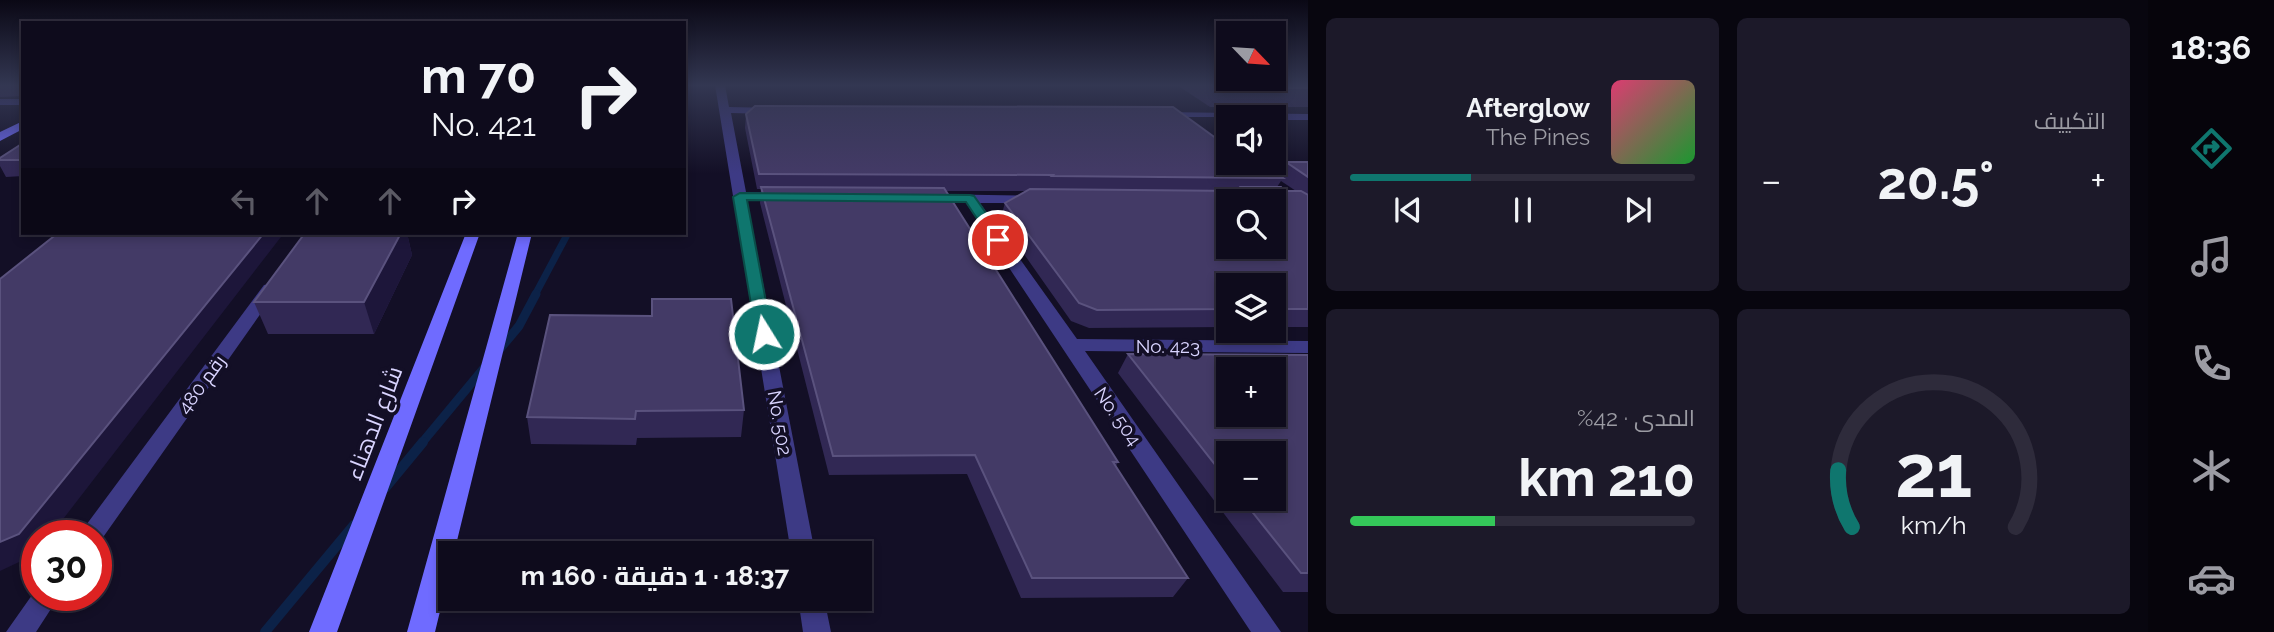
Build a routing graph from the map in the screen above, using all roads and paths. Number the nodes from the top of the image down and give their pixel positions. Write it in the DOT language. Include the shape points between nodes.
graph roads {
  1 [pos="725,114"];
  2 [pos="1153,115"];
  3 [pos="1180,115"];
  4 [pos="1308,117"];
  5 [pos="21,125"];
  6 [pos="1199,130"];
  7 [pos="0,137"];
  8 [pos="740,197"];
  9 [pos="794,197"];
  10 [pos="915,198"];
  11 [pos="970,198"];
  12 [pos="1051,199"];
  13 [pos="472,235"];
  14 [pos="524,235"];
  15 [pos="279,278"];
  16 [pos="1069,345"];
  17 [pos="1308,347"];
  18 [pos="102,520"];
  19 [pos="801,541"];
  20 [pos="35,611"];
  21 [pos="813,611"];
  22 [pos="20,632"];
  23 [pos="323,632"];
  24 [pos="421,632"];
  25 [pos="817,632"];
  26 [pos="1267,632"];
  1 -- 8 [label="street, No. 502"];
  2 -- 3 [label="street"];
  3 -- 4 [label="street"];
  3 -- 6 [label="street"];
  5 -- 7 [label="street"];
  8 -- 9 [label="street"];
  8 -- 19 [label="street, No. 502"];
  10 -- 11 [label="street"];
  11 -- 12 [label="street"];
  11 -- 16 [label="street, No. 504"];
  13 -- 23 [label="street, شارع الدهناء"];
  14 -- 24 [label="street"];
  15 -- 18 [label="street, رقم 480"];
  16 -- 17 [label="street, No. 423"];
  16 -- 26 [label="street, No. 504"];
  20 -- 22 [label="street"];
  21 -- 25 [label="street"];
}
